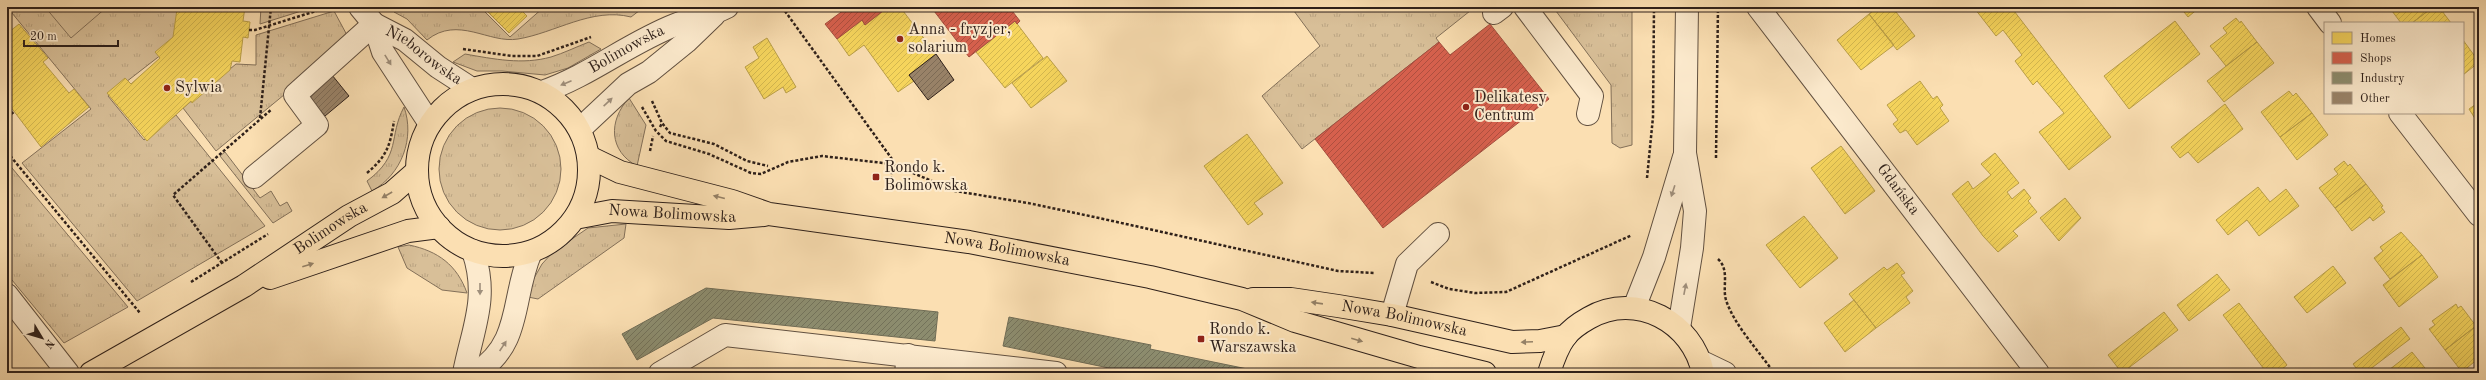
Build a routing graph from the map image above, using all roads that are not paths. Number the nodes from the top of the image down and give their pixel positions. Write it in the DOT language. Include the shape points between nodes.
graph roads {
  1 [pos="360,7"];
  2 [pos="1525,7"];
  3 [pos="1687,7"];
  4 [pos="1758,7"];
  5 [pos="2318,7"];
  6 [pos="721,10"];
  7 [pos="2329,22"];
  8 [pos="374,24"];
  9 [pos="472,89"];
  10 [pos="542,92"];
  11 [pos="1588,114"];
  12 [pos="2401,114"];
  13 [pos="430,124"];
  14 [pos="580,129"];
  15 [pos="1685,154"];
  16 [pos="589,157"];
  17 [pos="417,171"];
  18 [pos="254,177"];
  19 [pos="769,214"];
  20 [pos="2479,214"];
  21 [pos="575,218"];
  22 [pos="439,227"];
  23 [pos="1438,234"];
  24 [pos="473,251"];
  25 [pos="531,252"];
  26 [pos="244,286"];
  27 [pos="7,295"];
  28 [pos="1242,298"];
  29 [pos="1634,308"];
  30 [pos="1392,315"];
  31 [pos="1679,328"];
  32 [pos="1566,336"];
  33 [pos="907,364"];
  34 [pos="1702,367"];
  35 [pos="68,373"];
  36 [pos="91,373"];
  37 [pos="464,373"];
  38 [pos="476,373"];
  39 [pos="660,373"];
  40 [pos="1056,373"];
  41 [pos="1486,373"];
  42 [pos="1549,373"];
  43 [pos="1725,373"];
  44 [pos="2038,373"];
  1 -- 8 [label="street, Nieborowska"];
  2 -- 11 [label="street" via="1592,96"];
  3 -- 15 [label="street"];
  4 -- 44 [label="street, Gdańska"];
  5 -- 7 [label="street"];
  6 -- 10 [label="street, Bolimowska, one-way" via="676,25 613,56 569,83"];
  14 -- 6 [label="street, Bolimowska, one-way" via="628,84 649,72"];
  8 -- 9 [label="street, Nieborowska" via="406,40 438,67"];
  8 -- 13 [label="street, Nieborowska, one-way" via="383,52"];
  8 -- 18 [label="street" via="295,95 317,125"];
  9 -- 10 [label="main road" via="512,84"];
  9 -- 13 [label="main road" via="448,103"];
  10 -- 14 [label="main road" via="566,110"];
  12 -- 20 [label="street"];
  13 -- 17 [label="main road" via="421,144"];
  14 -- 16 [label="main road"];
  15 -- 29 [label="street, one-way" via="1654,257"];
  31 -- 15 [label="street, one-way" via="1692,248 1695,211"];
  19 -- 16 [label="main road, Nowa Bolimowska, one-way" via="732,200 620,172"];
  16 -- 21 [label="main road" via="590,178 585,199"];
  17 -- 22 [label="main road" via="420,191 427,210"];
  17 -- 26 [label="main road, Bolimowska, one-way" via="392,193 349,216"];
  19 -- 21 [label="main road, Nowa Bolimowska" via="729,218 612,211"];
  19 -- 28 [label="main road, Nowa Bolimowska" via="969,242 1150,277"];
  21 -- 25 [label="main road" via="556,239"];
  22 -- 24 [label="main road" via="448,237"];
  26 -- 22 [label="main road, Bolimowska, one-way" via="408,231"];
  23 -- 30 [label="street" via="1407,264"];
  24 -- 25 [label="main road" via="492,256 512,256"];
  24 -- 37 [label="street, one-way" via="480,270 479,313"];
  38 -- 25 [label="street, one-way" via="504,346 514,324 522,271"];
  26 -- 36 [label="main road, Bolimowska"];
  27 -- 35 [label="street"];
  30 -- 28 [label="main road, Nowa Bolimowska, one-way" via="1291,299"];
  28 -- 41 [label="main road, Nowa Bolimowska, one-way" via="1295,321 1419,357"];
  29 -- 31 [label="main road" via="1658,314"];
  29 -- 32 [label="main road" via="1615,308 1597,314 1580,323"];
  32 -- 30 [label="main road, Nowa Bolimowska, one-way" via="1540,341 1512,342"];
  31 -- 34 [label="main road" via="1692,343"];
  32 -- 42 [label="main road" via="1554,355"];
  33 -- 39 [label="street" via="726,334"];
  33 -- 40 [label="street"];
  34 -- 43 [label="street"];
}
